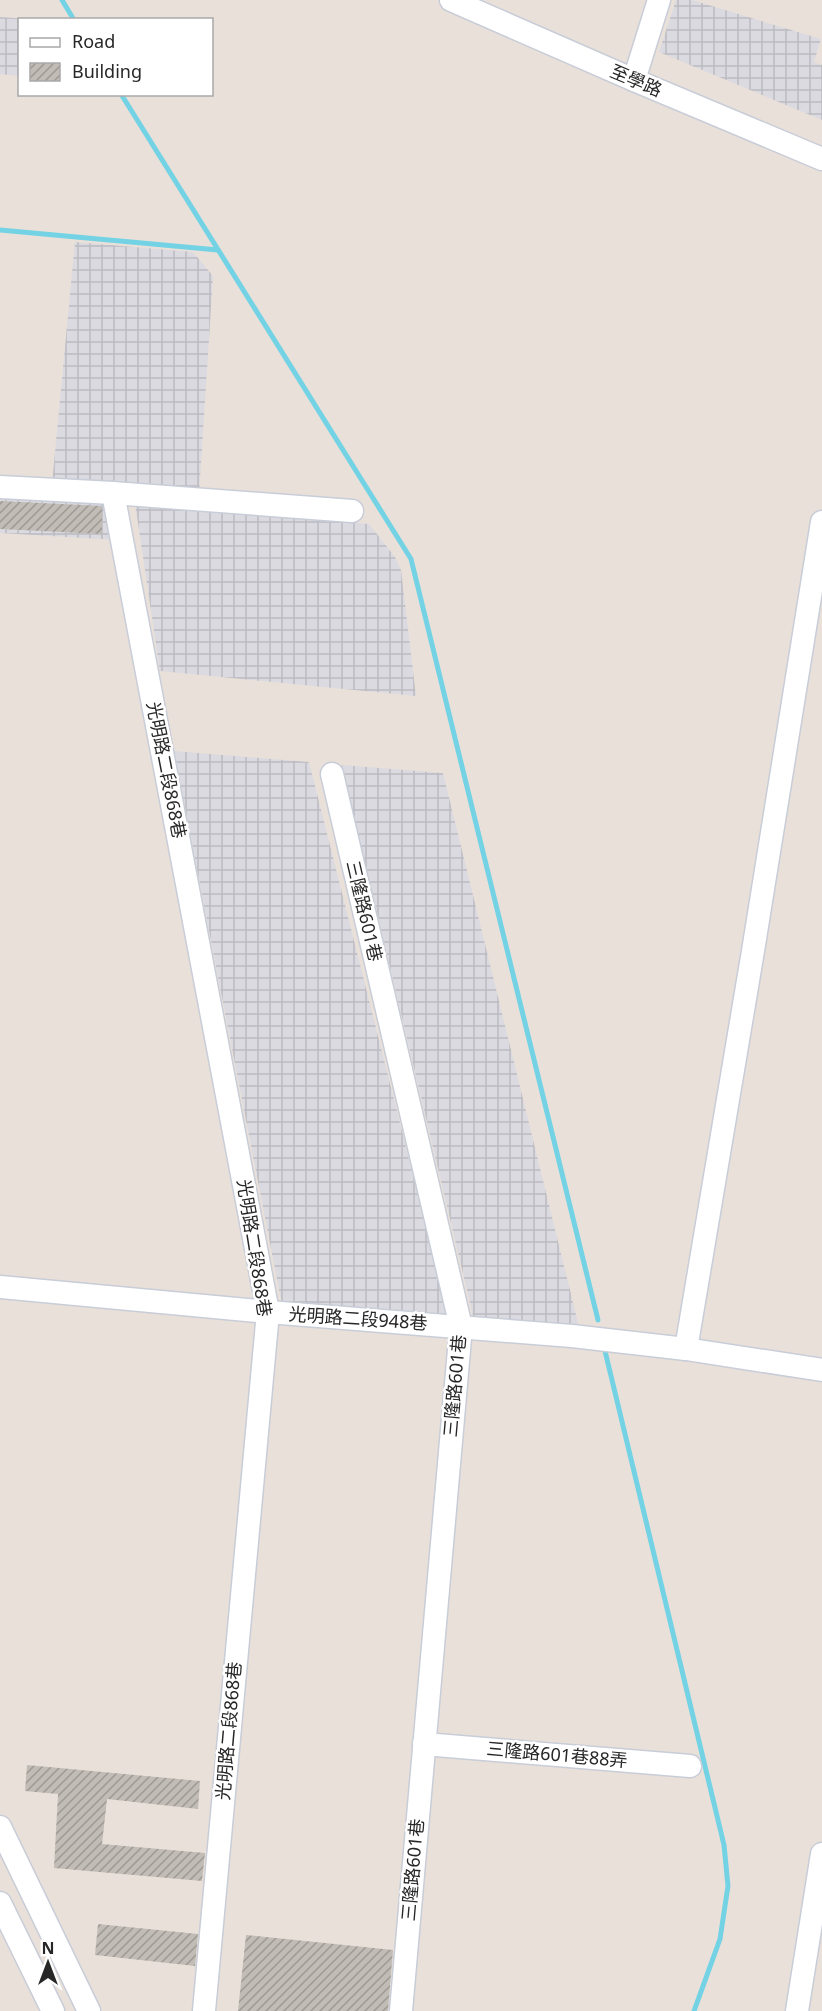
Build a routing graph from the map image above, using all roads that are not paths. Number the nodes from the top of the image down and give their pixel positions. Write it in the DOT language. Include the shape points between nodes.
graph roads {
  1 [pos="451,0"];
  2 [pos="659,0"];
  3 [pos="634,80"];
  4 [pos="822,159"];
  5 [pos="0,487"];
  6 [pos="113,493"];
  7 [pos="352,511"];
  8 [pos="822,522"];
  9 [pos="332,774"];
  10 [pos="0,1287"];
  11 [pos="268,1312"];
  12 [pos="460,1327"];
  13 [pos="686,1349"];
  14 [pos="822,1371"];
  15 [pos="424,1744"];
  16 [pos="690,1766"];
  17 [pos="0,1827"];
  18 [pos="822,1854"];
  19 [pos="0,1903"];
  20 [pos="53,2011"];
  21 [pos="89,2011"];
  22 [pos="204,2011"];
  23 [pos="401,2011"];
  24 [pos="797,2011"];
  1 -- 3 [label="street, 至學路"];
  2 -- 3 [label="street"];
  3 -- 4 [label="street, 至學路"];
  5 -- 6 [label="street"];
  6 -- 7 [label="street"];
  6 -- 11 [label="street, 光明路二段868巷"];
  8 -- 13 [label="street"];
  9 -- 12 [label="street, 三隆路601巷"];
  10 -- 11 [label="street, 光明路二段948巷"];
  11 -- 12 [label="street, 光明路二段948巷"];
  11 -- 22 [label="street, 光明路二段868巷"];
  12 -- 13 [label="street, 光明路二段948巷"];
  12 -- 15 [label="street, 三隆路601巷"];
  13 -- 14 [label="street, 光明路二段948巷"];
  15 -- 16 [label="street, 三隆路601巷88弄"];
  15 -- 23 [label="street, 三隆路601巷"];
  17 -- 21 [label="street"];
  18 -- 24 [label="street"];
  19 -- 20 [label="street"];
}
